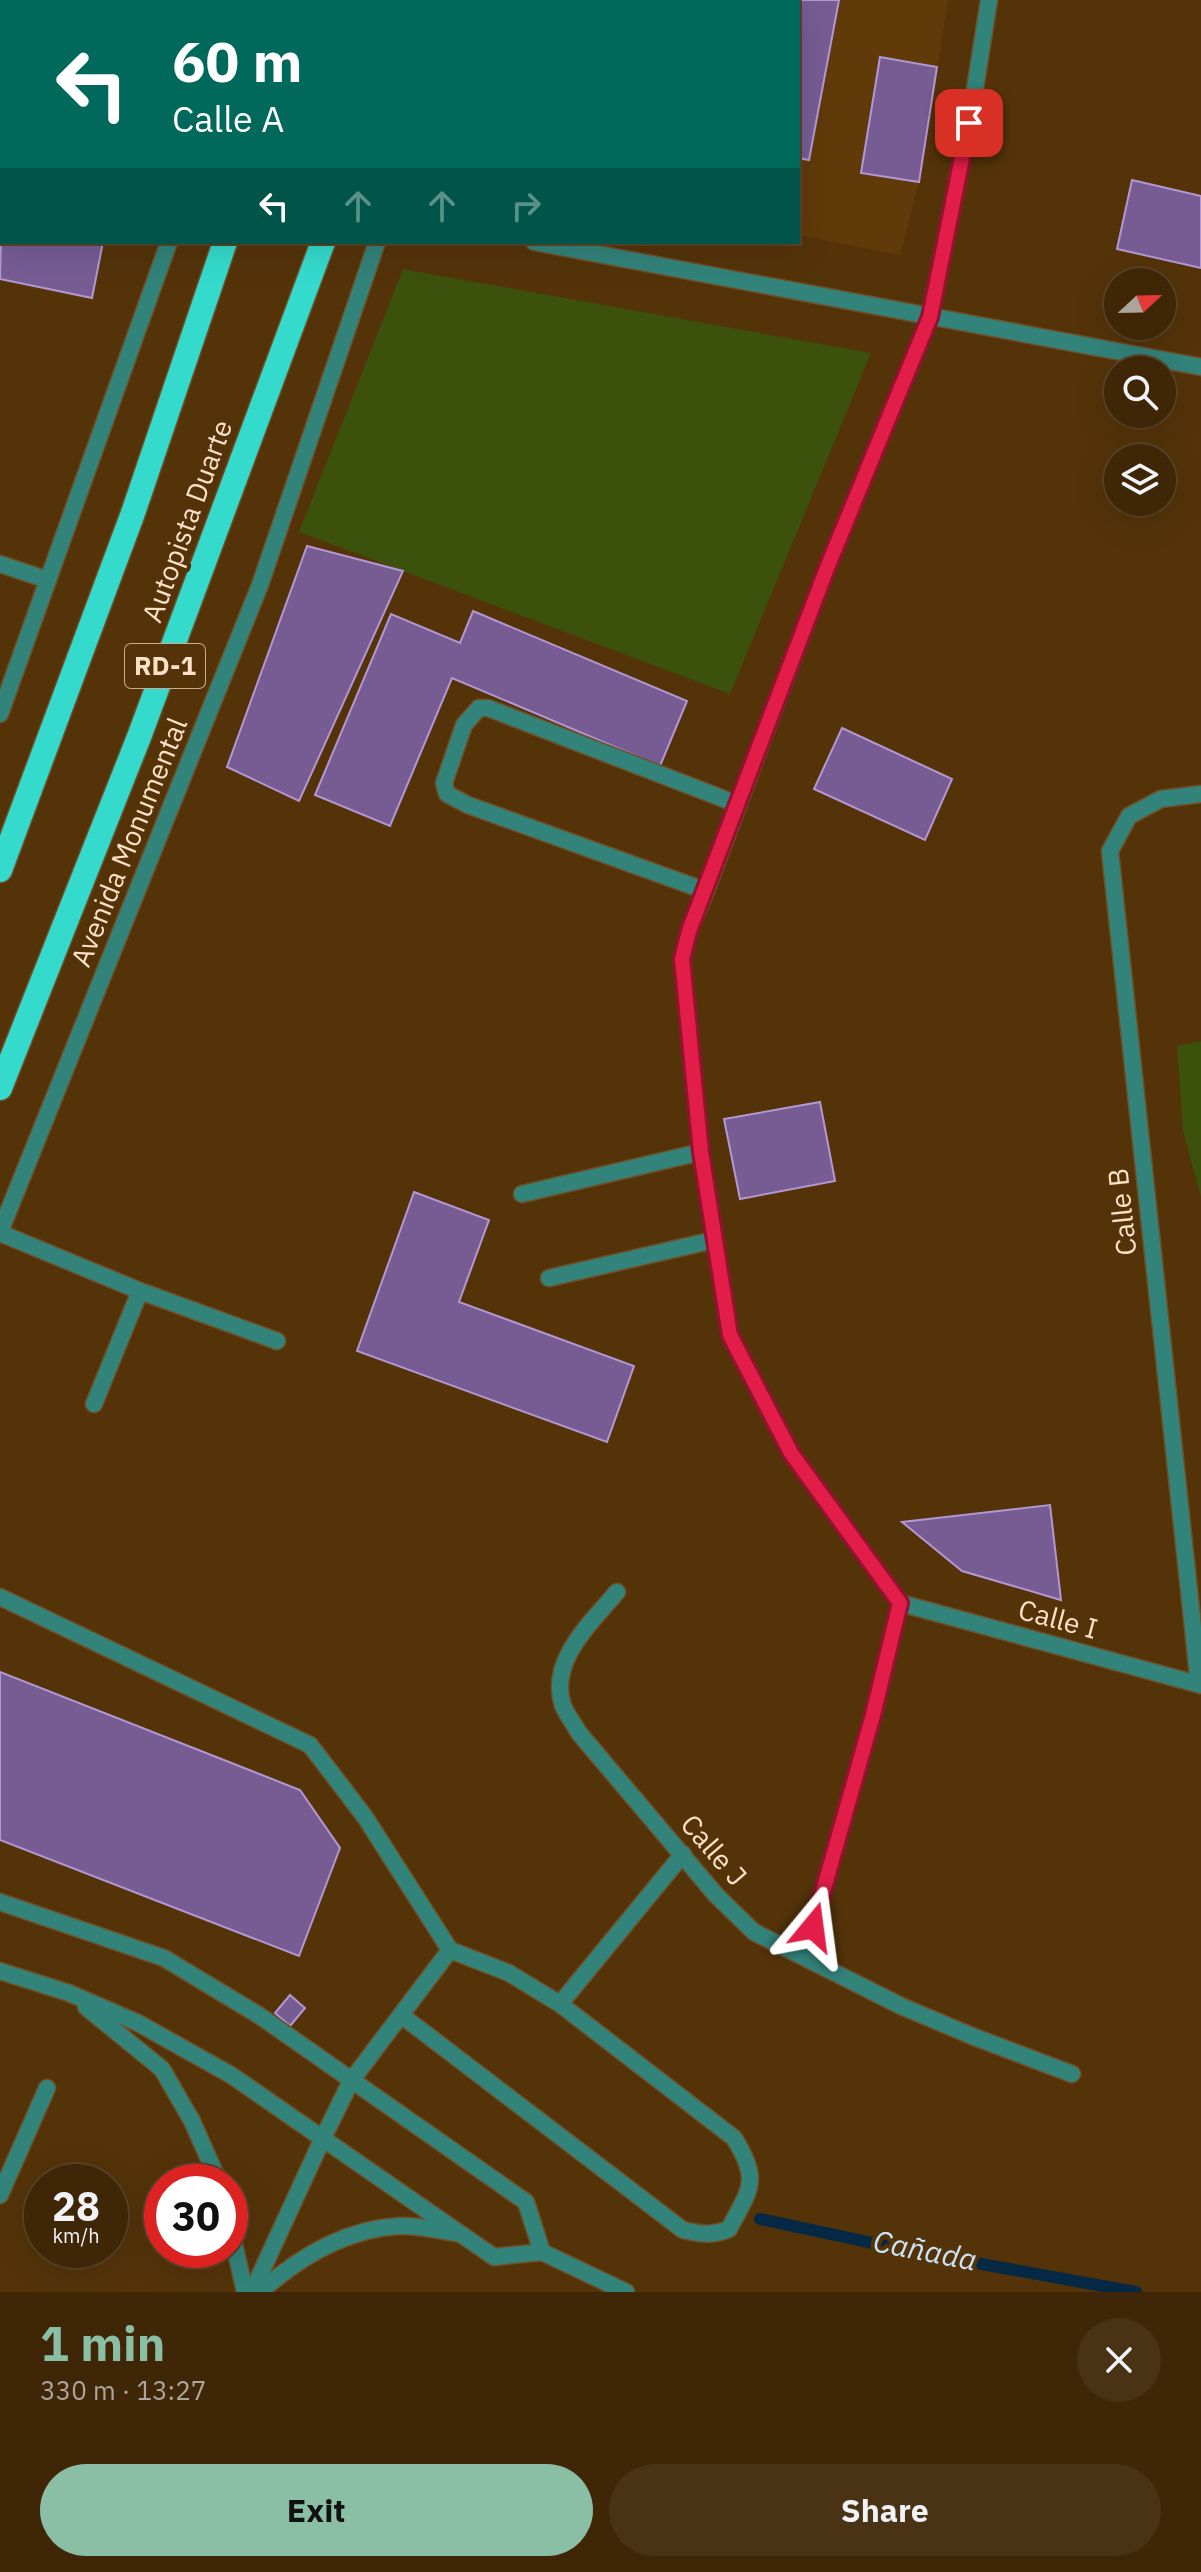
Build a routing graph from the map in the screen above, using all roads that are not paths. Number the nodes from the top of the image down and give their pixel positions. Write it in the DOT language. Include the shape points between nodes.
graph roads {
  1 [pos="989,0"];
  2 [pos="168,244"];
  3 [pos="224,244"];
  4 [pos="322,244"];
  5 [pos="376,244"];
  6 [pos="545,244"];
  7 [pos="930,317"];
  8 [pos="1201,367"];
  9 [pos="0,564"];
  10 [pos="48,580"];
  11 [pos="0,714"];
  12 [pos="1201,794"];
  13 [pos="737,804"];
  14 [pos="5,846"];
  15 [pos="0,870"];
  16 [pos="706,891"];
  17 [pos="0,1088"];
  18 [pos="701,1152"];
  19 [pos="522,1194"];
  20 [pos="0,1233"];
  21 [pos="714,1240"];
  22 [pos="549,1278"];
  23 [pos="140,1291"];
  24 [pos="277,1341"];
  25 [pos="94,1404"];
  26 [pos="617,1592"];
  27 [pos="0,1597"];
  28 [pos="900,1603"];
  29 [pos="1200,1684"];
  30 [pos="683,1854"];
  31 [pos="0,1902"];
  32 [pos="450,1950"];
  33 [pos="804,1957"];
  34 [pos="0,1971"];
  35 [pos="69,1993"];
  36 [pos="560,2004"];
  37 [pos="401,2015"];
  38 [pos="1072,2074"];
  39 [pos="351,2081"];
  40 [pos="47,2088"];
  41 [pos="322,2140"];
  42 [pos="211,2164"];
  43 [pos="0,2195"];
  44 [pos="461,2234"];
  45 [pos="542,2252"];
  46 [pos="240,2268"];
  47 [pos="245,2292"];
  48 [pos="252,2292"];
  49 [pos="260,2292"];
  50 [pos="626,2292"];
  1 -- 7 [label="street"];
  2 -- 10 [label="street"];
  3 -- 14 [label="highway, Autopista Duarte / RD-1" via="133,513"];
  4 -- 17 [label="highway, Autopista Duarte / RD-1" via="139,737"];
  5 -- 20 [label="street, Avenida Monumental" via="260,585"];
  6 -- 7 [label="street"];
  7 -- 8 [label="street"];
  7 -- 13 [label="street"];
  9 -- 10 [label="street"];
  10 -- 11 [label="street"];
  12 -- 29 [label="street, Calle B" via="1161,799 1129,816 1110,851"];
  13 -- 16 [label="street"];
  13 -- 16 [label="street" via="488,708 479,708 464,725 444,783 447,794"];
  14 -- 15 [label="highway, Autopista Duarte / RD-1"];
  16 -- 18 [label="street" via="682,959"];
  18 -- 19 [label="street"];
  18 -- 21 [label="street"];
  20 -- 23 [label="street"];
  21 -- 22 [label="street"];
  21 -- 28 [label="street" via="730,1335 791,1453"];
  23 -- 24 [label="street"];
  23 -- 25 [label="street"];
  26 -- 30 [label="street, Calle J" via="572,1647 562,1670 564,1708 579,1733"];
  27 -- 32 [label="street" via="310,1745 365,1817"];
  28 -- 29 [label="street, Calle I"];
  28 -- 33 [label="street"];
  30 -- 33 [label="street, Calle J" via="754,1932"];
  30 -- 36 [label="street"];
  31 -- 39 [label="street" via="164,1958 260,2016"];
  32 -- 36 [label="street" via="509,1973"];
  32 -- 37 [label="street"];
  33 -- 38 [label="street, Calle J" via="901,2006"];
  34 -- 35 [label="street"];
  35 -- 41 [label="street" via="138,2023 231,2075"];
  35 -- 42 [label="street" via="162,2069"];
  36 -- 37 [label="street" via="734,2138 750,2171 750,2188 729,2229 718,2234 683,2230"];
  37 -- 39 [label="street"];
  39 -- 41 [label="street"];
  39 -- 45 [label="street" via="526,2202"];
  40 -- 43 [label="street"];
  41 -- 44 [label="street"];
  41 -- 48 [label="street"];
  44 -- 45 [label="street" via="494,2257"];
  44 -- 49 [label="street" via="403,2225 367,2230 332,2242"];
  45 -- 50 [label="street"];
  46 -- 47 [label="street"];
}
